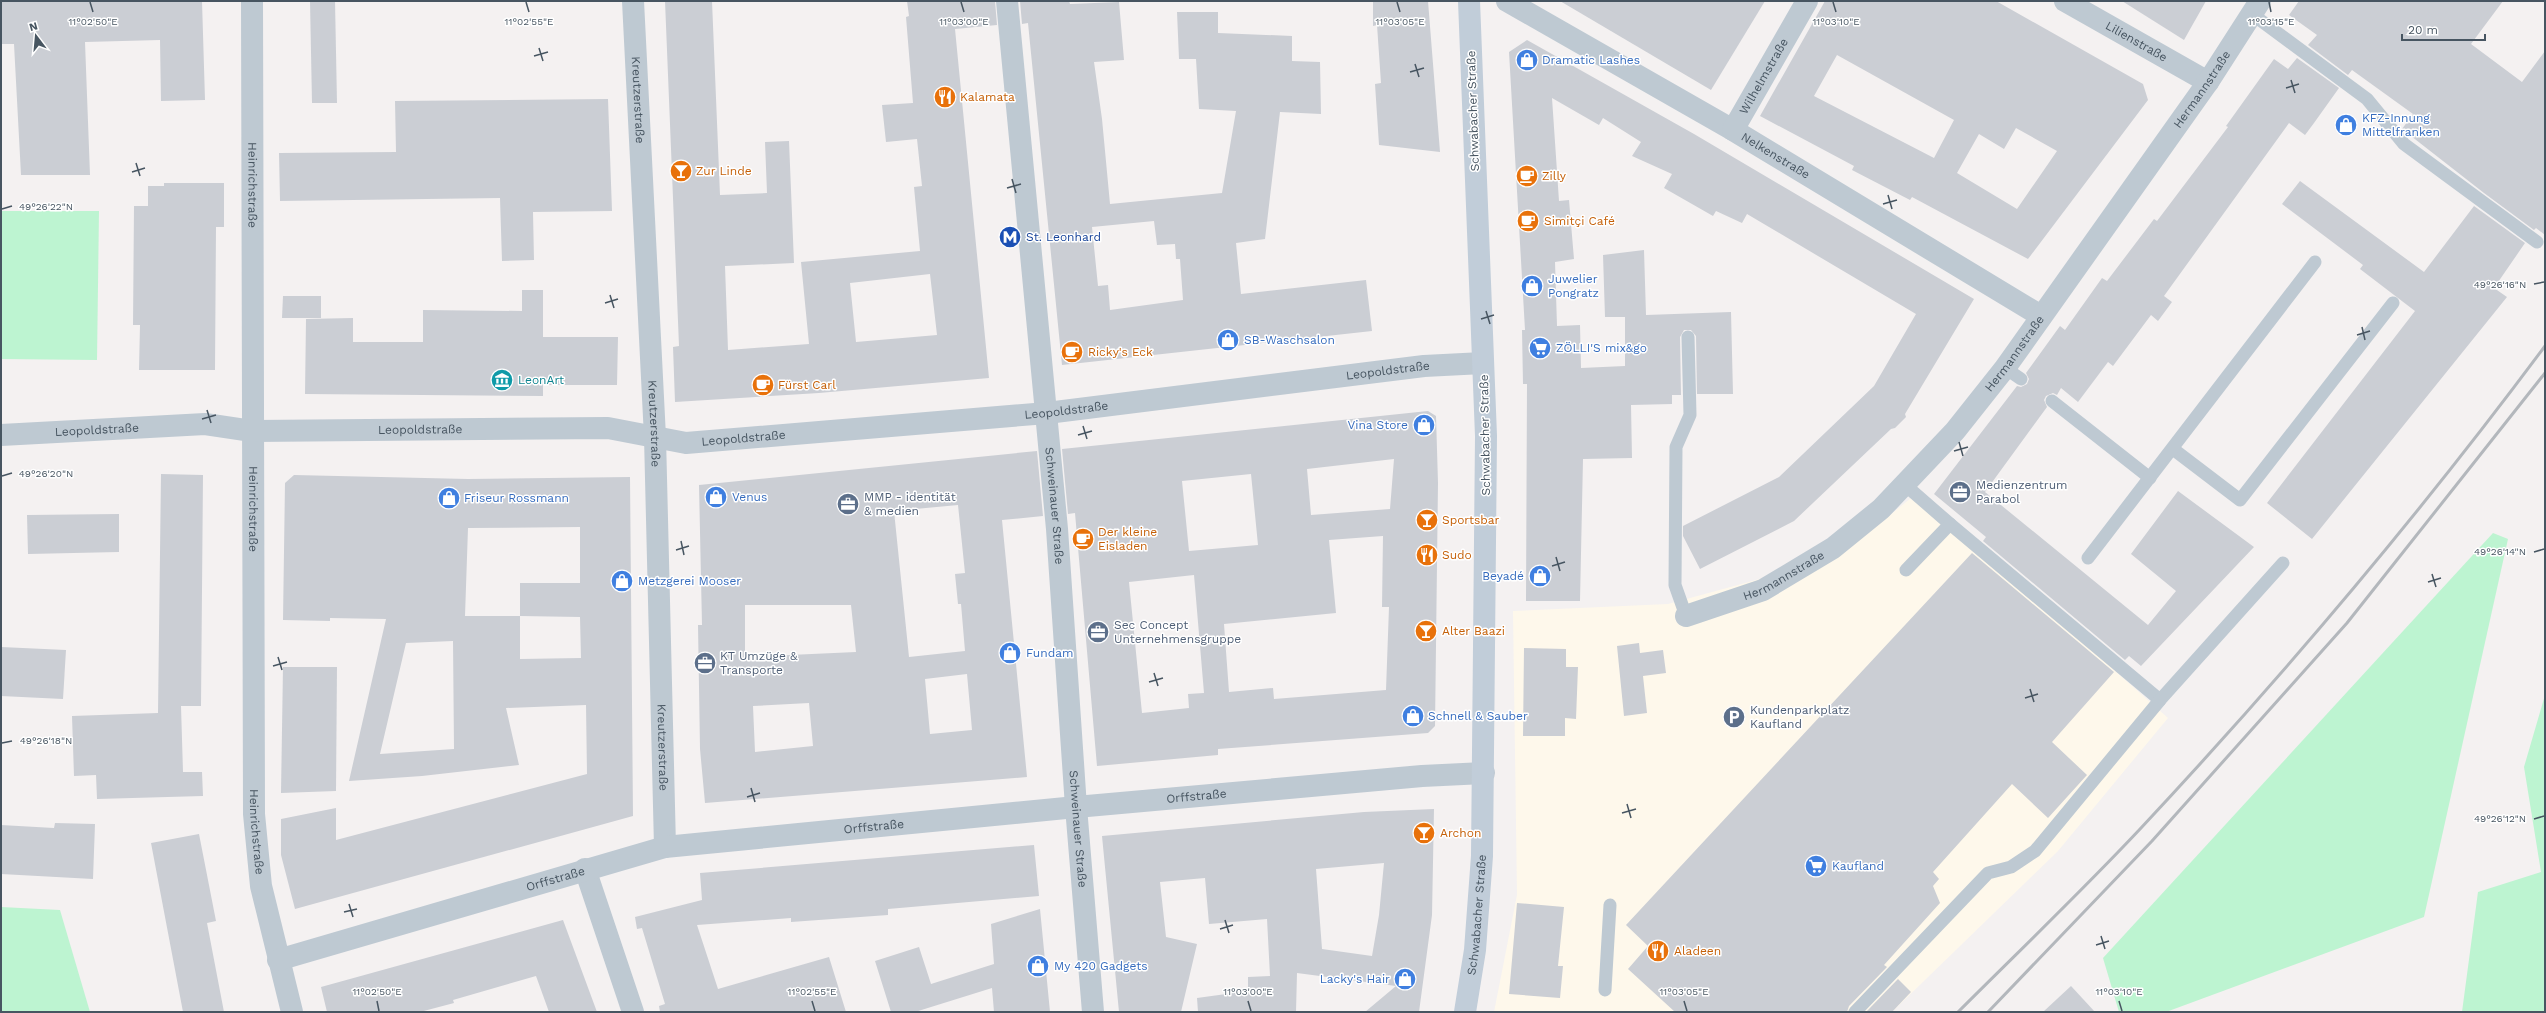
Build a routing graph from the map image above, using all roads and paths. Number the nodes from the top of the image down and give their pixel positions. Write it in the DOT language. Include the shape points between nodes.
graph roads {
  1 [pos="252,1"];
  2 [pos="633,1"];
  3 [pos="1006,1"];
  4 [pos="1470,1"];
  5 [pos="1507,1"];
  6 [pos="1807,1"];
  7 [pos="2065,1"];
  8 [pos="2256,8"];
  9 [pos="2208,82"];
  10 [pos="1734,130"];
  11 [pos="2537,242"];
  12 [pos="2315,262"];
  13 [pos="2393,303"];
  14 [pos="2041,316"];
  15 [pos="1688,337"];
  16 [pos="1483,363"];
  17 [pos="2052,401"];
  18 [pos="1047,413"];
  19 [pos="252,431"];
  20 [pos="1,435"];
  21 [pos="655,437"];
  22 [pos="2173,449"];
  23 [pos="2150,478"];
  24 [pos="1904,484"];
  25 [pos="1950,524"];
  26 [pos="2088,558"];
  27 [pos="2283,563"];
  28 [pos="1906,570"];
  29 [pos="1686,616"];
  30 [pos="2160,700"];
  31 [pos="1484,773"];
  32 [pos="1076,807"];
  33 [pos="665,847"];
  34 [pos="585,869"];
  35 [pos="1610,905"];
  36 [pos="278,960"];
  37 [pos="1605,990"];
  38 [pos="292,1012"];
  39 [pos="633,1012"];
  40 [pos="1093,1012"];
  41 [pos="1465,1012"];
  42 [pos="1855,1012"];
  1 -- 19 [label="street, Heinrichstraße"];
  2 -- 21 [label="street, Kreutzerstraße"];
  3 -- 18 [label="street, Schweinauer Straße"];
  4 -- 16 [label="main road, Schwabacher Straße"];
  5 -- 10 [label="street, Nelkenstraße"];
  6 -- 10 [label="street, Wilhelmstraße"];
  7 -- 9 [label="street, Lilienstraße"];
  8 -- 9 [label="street, Hermannstraße"];
  8 -- 11 [label="lane" via="2367,99 2404,144"];
  9 -- 14 [label="street, Hermannstraße"];
  10 -- 14 [label="street, Nelkenstraße"];
  12 -- 22 [label="lane"];
  13 -- 22 [label="lane" via="2240,500"];
  14 -- 24 [label="street, Hermannstraße" via="2013,374"];
  15 -- 29 [label="lane" via="1690,415 1676,447 1675,585"];
  16 -- 18 [label="street, Leopoldstraße" via="1424,366"];
  16 -- 31 [label="main road, Schwabacher Straße" via="1486,416"];
  17 -- 23 [label="lane"];
  18 -- 21 [label="street, Leopoldstraße" via="686,443"];
  18 -- 32 [label="street, Schweinauer Straße"];
  19 -- 20 [label="street, Leopoldstraße" via="205,424"];
  19 -- 21 [label="street, Leopoldstraße" via="608,428"];
  19 -- 36 [label="street, Heinrichstraße" via="254,814 261,886"];
  21 -- 33 [label="street, Kreutzerstraße"];
  22 -- 23 [label="lane"];
  23 -- 26 [label="lane"];
  24 -- 25 [label="lane"];
  24 -- 29 [label="street, Hermannstraße" via="1881,509 1833,548 1772,586"];
  25 -- 28 [label="lane"];
  25 -- 30 [label="lane"];
  27 -- 30 [label="lane"];
  30 -- 42 [label="lane" via="2035,851 2011,867 1988,872"];
  31 -- 32 [label="street, Orffstraße" via="1422,776"];
  31 -- 41 [label="main road, Schwabacher Straße" via="1479,909"];
  32 -- 33 [label="street, Orffstraße"];
  32 -- 40 [label="street, Schweinauer Straße"];
  33 -- 34 [label="street, Orffstraße"];
  34 -- 36 [label="street, Orffstraße"];
  34 -- 39 [label="street"];
  35 -- 37 [label="lane"];
  36 -- 38 [label="street, Heinrichstraße"];
}
